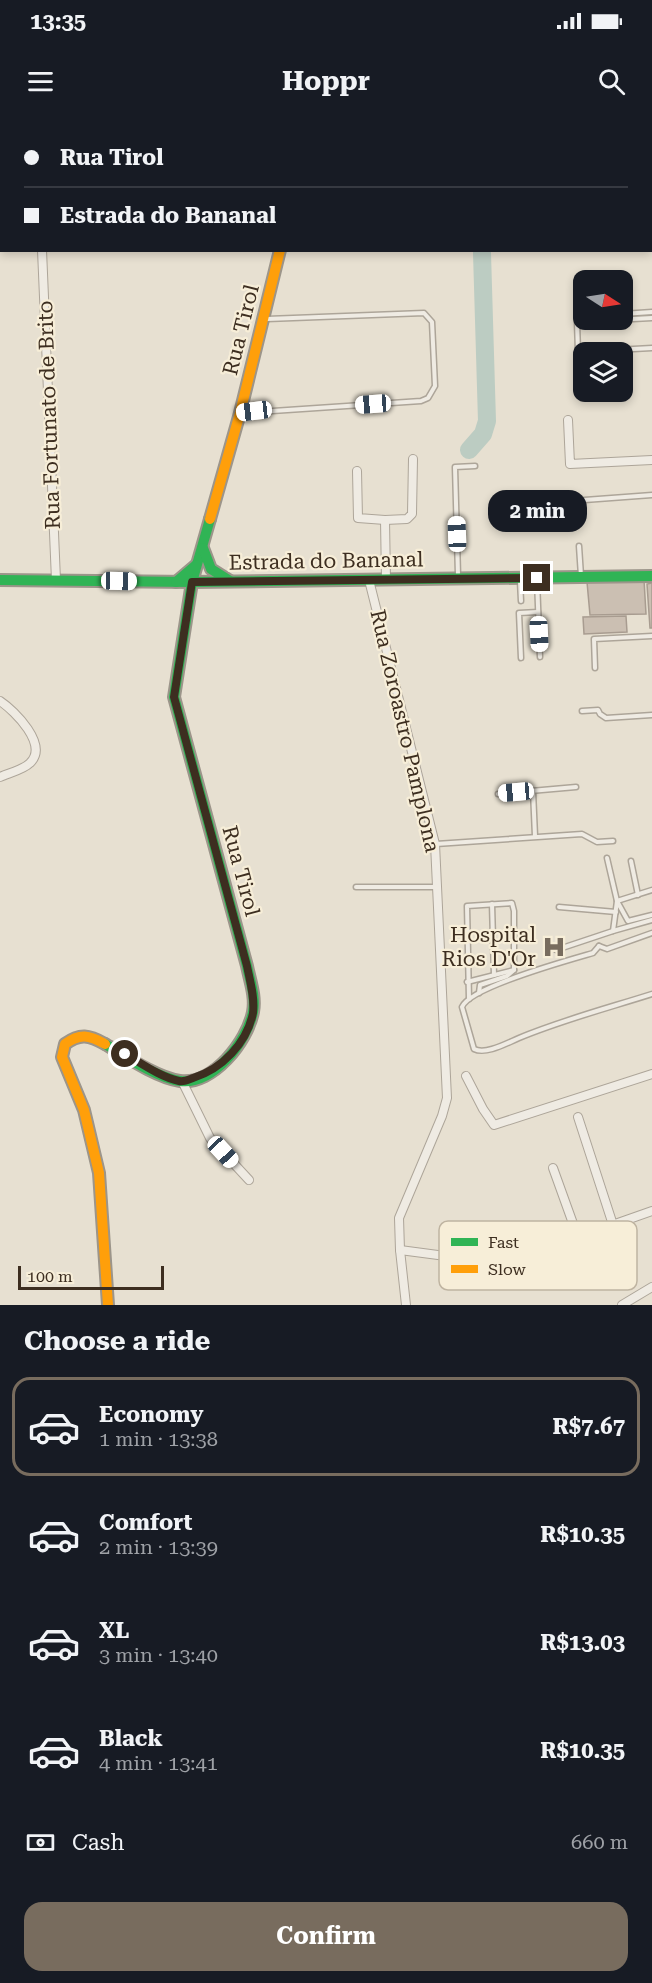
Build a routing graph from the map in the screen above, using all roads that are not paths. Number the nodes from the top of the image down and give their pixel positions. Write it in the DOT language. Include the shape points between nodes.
graph roads {
  1 [pos="42,252"];
  2 [pos="280,252"];
  3 [pos="652,312"];
  4 [pos="633,313"];
  5 [pos="652,318"];
  6 [pos="264,319"];
  7 [pos="652,348"];
  8 [pos="240,413"];
  9 [pos="568,420"];
  10 [pos="413,459"];
  11 [pos="652,460"];
  12 [pos="475,466"];
  13 [pos="357,471"];
  14 [pos="652,495"];
  15 [pos="386,520"];
  16 [pos="572,523"];
  17 [pos="202,546"];
  18 [pos="579,546"];
  19 [pos="197,564"];
  20 [pos="652,576"];
  21 [pos="581,577"];
  22 [pos="520,578"];
  23 [pos="537,578"];
  24 [pos="458,579"];
  25 [pos="0,580"];
  26 [pos="56,580"];
  27 [pos="369,580"];
  28 [pos="386,580"];
  29 [pos="176,582"];
  30 [pos="192,582"];
  31 [pos="234,582"];
  32 [pos="521,601"];
  33 [pos="538,612"];
  34 [pos="652,636"];
  35 [pos="540,657"];
  36 [pos="522,658"];
  37 [pos="595,668"];
  38 [pos="0,701"];
  39 [pos="582,711"];
  40 [pos="652,715"];
  41 [pos="0,777"];
  42 [pos="576,787"];
  43 [pos="533,791"];
  44 [pos="498,794"];
  45 [pos="535,836"];
  46 [pos="613,841"];
  47 [pos="435,844"];
  48 [pos="607,858"];
  49 [pos="631,861"];
  50 [pos="356,887"];
  51 [pos="437,887"];
  52 [pos="652,890"];
  53 [pos="638,895"];
  54 [pos="617,902"];
  55 [pos="492,904"];
  56 [pos="559,908"];
  57 [pos="616,912"];
  58 [pos="652,915"];
  59 [pos="652,920"];
  60 [pos="613,932"];
  61 [pos="652,933"];
  62 [pos="596,937"];
  63 [pos="599,946"];
  64 [pos="556,950"];
  65 [pos="514,970"];
  66 [pos="494,975"];
  67 [pos="467,982"];
  68 [pos="479,993"];
  69 [pos="652,994"];
  70 [pos="469,999"];
  71 [pos="652,1074"];
  72 [pos="466,1076"];
  73 [pos="182,1082"];
  74 [pos="578,1116"];
  75 [pos="553,1168"];
  76 [pos="249,1180"];
  77 [pos="652,1211"];
  78 [pos="572,1221"];
  79 [pos="614,1221"];
  80 [pos="624,1221"];
  81 [pos="400,1250"];
  82 [pos="439,1255"];
  83 [pos="652,1287"];
  84 [pos="108,1305"];
  85 [pos="406,1305"];
  86 [pos="622,1305"];
  1 -- 26 [label="street, Rua Fortunato de Brito"];
  2 -- 6 [label="street, Rua Tirol"];
  3 -- 4 [label="lane"];
  5 -- 7 [label="lane" via="577,322 578,352"];
  6 -- 8 [label="street, Rua Tirol"];
  6 -- 8 [label="lane" via="424,313 432,322 435,386 428,398 421,401"];
  8 -- 17 [label="street, Rua Tirol"];
  9 -- 11 [label="street" via="570,464"];
  10 -- 15 [label="street" via="412,516"];
  12 -- 24 [label="lane" via="455,467"];
  13 -- 15 [label="street" via="358,518"];
  14 -- 16 [label="lane" via="571,501"];
  15 -- 28 [label="street"];
  17 -- 19 [label="street, Rua Tirol"];
  17 -- 31 [label="street" via="211,570"];
  18 -- 21 [label="lane"];
  19 -- 29 [label="street"];
  19 -- 30 [label="street, Rua Tirol"];
  20 -- 21 [label="street, Estrada do Bananal"];
  21 -- 23 [label="street, Estrada do Bananal"];
  22 -- 23 [label="street, Estrada do Bananal"];
  22 -- 24 [label="street, Estrada do Bananal"];
  22 -- 32 [label="lane"];
  23 -- 33 [label="lane"];
  24 -- 28 [label="street, Estrada do Bananal"];
  25 -- 26 [label="street, Estrada do Bananal"];
  26 -- 29 [label="street, Estrada do Bananal"];
  27 -- 28 [label="street, Estrada do Bananal"];
  27 -- 31 [label="street, Estrada do Bananal"];
  27 -- 47 [label="street, Rua Zoroastro Pamplona"];
  29 -- 30 [label="street, Estrada do Bananal"];
  30 -- 31 [label="street, Estrada do Bananal"];
  30 -- 73 [label="street, Rua Tirol" via="174,697 247,966 253,1011 248,1028 230,1056 201,1076"];
  33 -- 35 [label="lane"];
  33 -- 36 [label="lane" via="519,613"];
  34 -- 37 [label="lane" via="594,639"];
  38 -- 41 [label="street" via="20,718 35,745 29,765"];
  39 -- 40 [label="lane" via="598,710 606,718"];
  42 -- 43 [label="lane"];
  43 -- 44 [label="lane"];
  43 -- 45 [label="lane"];
  45 -- 46 [label="lane" via="582,834 597,842"];
  45 -- 47 [label="lane"];
  47 -- 51 [label="street, Rua Zoroastro Pamplona"];
  48 -- 54 [label="lane"];
  49 -- 53 [label="lane"];
  50 -- 51 [label="lane"];
  51 -- 81 [label="street, Rua Zoroastro Pamplona" via="447,1098 399,1218"];
  52 -- 53 [label="lane"];
  53 -- 54 [label="lane"];
  54 -- 57 [label="lane"];
  54 -- 58 [label="lane" via="630,921"];
  55 -- 65 [label="lane" via="514,905"];
  55 -- 66 [label="lane"];
  55 -- 67 [label="lane" via="467,906"];
  56 -- 57 [label="lane"];
  57 -- 60 [label="lane"];
  59 -- 60 [label="lane"];
  60 -- 62 [label="lane"];
  61 -- 63 [label="lane" via="607,949"];
  62 -- 63 [label="lane"];
  62 -- 64 [label="lane"];
  63 -- 68 [label="lane" via="593,952"];
  65 -- 66 [label="lane"];
  65 -- 68 [label="lane" via="480,986"];
  66 -- 67 [label="lane"];
  67 -- 70 [label="lane"];
  68 -- 70 [label="lane"];
  69 -- 70 [label="lane" via="479,1051 474,1049 462,1008"];
  71 -- 72 [label="street" via="494,1125"];
  73 -- 76 [label="street" via="210,1138"];
  73 -- 84 [label="street" via="89,1035 76,1036 65,1044 62,1057 84,1110 99,1173"];
  74 -- 79 [label="street"];
  75 -- 78 [label="street"];
  77 -- 80 [label="street"];
  81 -- 82 [label="street"];
  81 -- 85 [label="street, Rua Zoroastro Pamplona"];
  83 -- 86 [label="street"];
}
